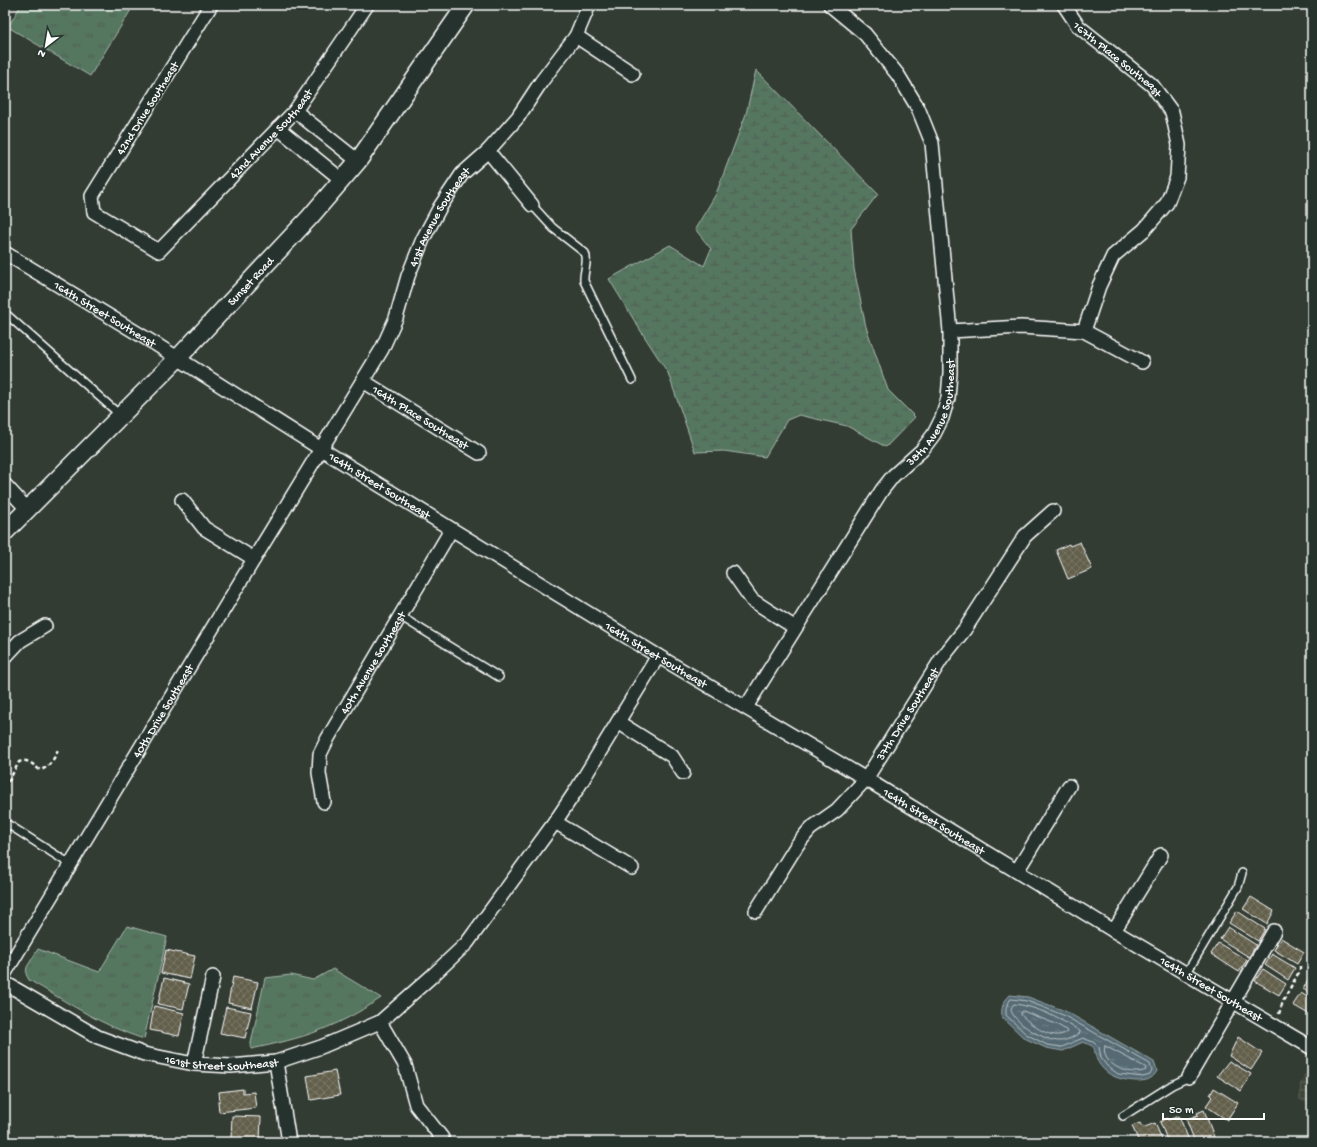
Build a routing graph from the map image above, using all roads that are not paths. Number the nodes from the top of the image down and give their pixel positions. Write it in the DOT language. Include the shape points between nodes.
graph roads {
  1 [pos="211,5"];
  2 [pos="367,5"];
  3 [pos="466,5"];
  4 [pos="589,5"];
  5 [pos="830,5"];
  6 [pos="1064,5"];
  7 [pos="576,36"];
  8 [pos="633,74"];
  9 [pos="295,111"];
  10 [pos="278,128"];
  11 [pos="488,151"];
  12 [pos="358,161"];
  13 [pos="342,180"];
  14 [pos="532,205"];
  15 [pos="159,251"];
  16 [pos="5,253"];
  17 [pos="5,313"];
  18 [pos="950,331"];
  19 [pos="1084,331"];
  20 [pos="177,359"];
  21 [pos="1142,362"];
  22 [pos="632,380"];
  23 [pos="362,381"];
  24 [pos="121,415"];
  25 [pos="321,449"];
  26 [pos="479,453"];
  27 [pos="5,485"];
  28 [pos="182,500"];
  29 [pos="28,509"];
  30 [pos="1053,511"];
  31 [pos="451,530"];
  32 [pos="5,532"];
  33 [pos="254,559"];
  34 [pos="733,573"];
  35 [pos="400,616"];
  36 [pos="45,626"];
  37 [pos="794,627"];
  38 [pos="658,656"];
  39 [pos="5,657"];
  40 [pos="499,677"];
  41 [pos="746,707"];
  42 [pos="618,722"];
  43 [pos="683,773"];
  44 [pos="866,778"];
  45 [pos="1069,786"];
  46 [pos="324,802"];
  47 [pos="555,822"];
  48 [pos="9,825"];
  49 [pos="1161,855"];
  50 [pos="70,864"];
  51 [pos="632,868"];
  52 [pos="1017,871"];
  53 [pos="1242,873"];
  54 [pos="756,911"];
  55 [pos="1114,930"];
  56 [pos="1274,931"];
  57 [pos="5,973"];
  58 [pos="1186,974"];
  59 [pos="213,977"];
  60 [pos="5,983"];
  61 [pos="1233,1002"];
  62 [pos="380,1022"];
  63 [pos="1312,1048"];
  64 [pos="276,1062"];
  65 [pos="194,1064"];
  66 [pos="1189,1076"];
  67 [pos="1123,1116"];
  68 [pos="442,1138"];
  69 [pos="288,1142"];
  1 -- 15 [label="street, 42nd Drive Southeast" via="92,196 94,212"];
  2 -- 9 [label="street, 42nd Avenue Southeast"];
  3 -- 12 [label="street, Sunset Road"];
  4 -- 7 [label="street, 41st Avenue Southeast"];
  5 -- 18 [label="street, 38th Avenue Southeast" via="865,34 898,75 918,108 932,143"];
  6 -- 19 [label="street, 167th Place Southeast" via="1078,26 1152,85 1172,112 1179,145 1177,176 1167,203 1144,230 1113,256 1099,286"];
  7 -- 8 [label="street"];
  7 -- 11 [label="street, 41st Avenue Southeast" via="541,82 518,118"];
  9 -- 10 [label="street, 42nd Avenue Southeast"];
  9 -- 12 [label="street"];
  10 -- 13 [label="street"];
  10 -- 15 [label="street, 42nd Avenue Southeast"];
  11 -- 14 [label="street"];
  11 -- 23 [label="street, 41st Avenue Southeast" via="462,174 440,207 408,276 396,318 385,343"];
  12 -- 13 [label="street, Sunset Road"];
  13 -- 20 [label="street, Sunset Road"];
  14 -- 22 [label="lane" via="553,228 585,253 587,258 584,282"];
  16 -- 20 [label="street, 164th Street Southeast"];
  17 -- 24 [label="lane"];
  18 -- 19 [label="street" via="1021,327"];
  18 -- 37 [label="street, 38th Avenue Southeast" via="948,398 934,434 922,450 893,476 882,490"];
  19 -- 21 [label="street"];
  20 -- 24 [label="street, Sunset Road"];
  20 -- 25 [label="street, 164th Street Southeast"];
  23 -- 25 [label="street, 41st Avenue Southeast"];
  23 -- 26 [label="street, 164th Place Southeast"];
  24 -- 29 [label="street, Sunset Road"];
  25 -- 31 [label="street, 164th Street Southeast"];
  25 -- 33 [label="street, 40th Drive Southeast"];
  27 -- 29 [label="street"];
  28 -- 33 [label="street" via="204,528"];
  29 -- 32 [label="street, Sunset Road"];
  30 -- 44 [label="street, 37th Drive Southeast" via="1025,536 965,629 942,658"];
  31 -- 35 [label="street, 40th Avenue Southeast"];
  31 -- 38 [label="street, 164th Street Southeast"];
  33 -- 50 [label="street, 40th Drive Southeast"];
  34 -- 37 [label="street" via="752,600"];
  35 -- 40 [label="lane"];
  35 -- 46 [label="street, 40th Avenue Southeast" via="320,754"];
  36 -- 39 [label="street" via="20,641"];
  37 -- 41 [label="street, 38th Avenue Southeast"];
  38 -- 41 [label="street, 164th Street Southeast"];
  38 -- 42 [label="street, 161st Street Southeast"];
  41 -- 44 [label="street, 164th Street Southeast"];
  42 -- 43 [label="street" via="672,756"];
  42 -- 47 [label="street, 161st Street Southeast"];
  44 -- 52 [label="street, 164th Street Southeast"];
  44 -- 54 [label="street, 37th Drive Southeast" via="837,810 810,829 796,845"];
  45 -- 52 [label="street"];
  47 -- 51 [label="street"];
  47 -- 62 [label="street, 161st Street Southeast" via="467,943"];
  48 -- 50 [label="lane"];
  49 -- 55 [label="street"];
  50 -- 57 [label="street, 40th Drive Southeast"];
  52 -- 55 [label="street, 164th Street Southeast"];
  53 -- 58 [label="lane" via="1238,887"];
  55 -- 58 [label="street, 164th Street Southeast"];
  56 -- 61 [label="street"];
  58 -- 61 [label="street, 164th Street Southeast"];
  59 -- 65 [label="street"];
  60 -- 65 [label="street, 161st Street Southeast" via="98,1037 144,1054"];
  61 -- 63 [label="street, 164th Street Southeast"];
  61 -- 66 [label="street"];
  62 -- 64 [label="street, 161st Street Southeast" via="321,1047"];
  62 -- 68 [label="street" via="405,1065 416,1105"];
  64 -- 65 [label="street, 161st Street Southeast" via="231,1066"];
  64 -- 69 [label="street"];
  66 -- 67 [label="lane"];
}
